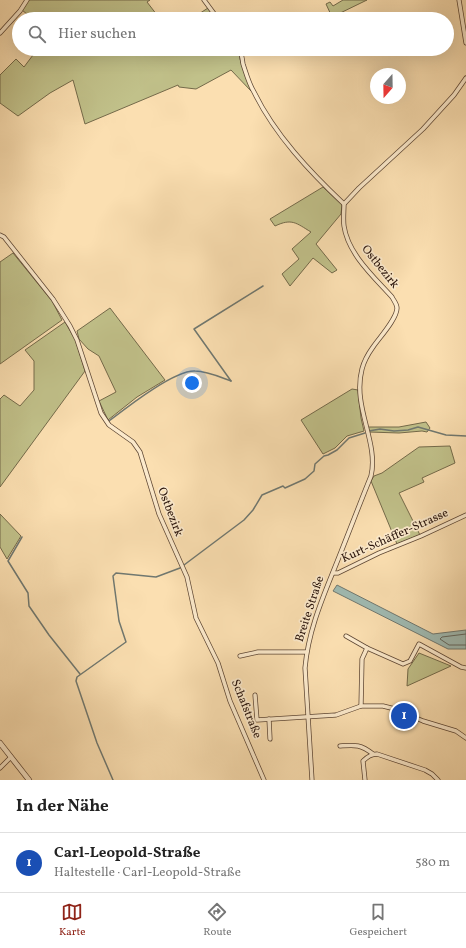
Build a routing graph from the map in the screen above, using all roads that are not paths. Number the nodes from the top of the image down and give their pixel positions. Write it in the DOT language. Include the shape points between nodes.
graph roads {
  1 [pos="28,0"];
  2 [pos="204,0"];
  3 [pos="459,0"];
  4 [pos="19,12"];
  5 [pos="213,12"];
  6 [pos="12,20"];
  7 [pos="0,33"];
  8 [pos="466,43"];
  9 [pos="242,56"];
  10 [pos="466,78"];
  11 [pos="344,204"];
  12 [pos="0,235"];
  13 [pos="466,515"];
  14 [pos="333,573"];
  15 [pos="346,636"];
  16 [pos="210,645"];
  17 [pos="366,648"];
  18 [pos="306,652"];
  19 [pos="240,656"];
  20 [pos="466,668"];
  21 [pos="255,695"];
  22 [pos="361,706"];
  23 [pos="309,717"];
  24 [pos="269,720"];
  25 [pos="466,736"];
  26 [pos="270,739"];
  27 [pos="0,743"];
  28 [pos="340,746"];
  29 [pos="373,754"];
  30 [pos="11,757"];
  31 [pos="0,768"];
  32 [pos="29,780"];
  33 [pos="264,780"];
  34 [pos="312,780"];
  35 [pos="365,780"];
  36 [pos="438,780"];
  1 -- 4 [label="street"];
  2 -- 5 [label="street"];
  3 -- 8 [label="street"];
  6 -- 7 [label="street"];
  9 -- 11 [label="street" via="253,91 268,116 304,165"];
  10 -- 11 [label="street" via="423,129"];
  11 -- 14 [label="street, Ostbezirk" via="344,225 350,244 392,297 397,310 372,348 362,369 361,400 373,469"];
  12 -- 16 [label="street, Ostbezirk" via="53,299 70,326 101,413 109,425 133,442 140,452 158,514 183,566 196,618"];
  13 -- 14 [label="street, Kurt-Schäffer-Strasse"];
  14 -- 18 [label="street, Breite Straße" via="312,627"];
  15 -- 17 [label="street"];
  16 -- 33 [label="street, Schafstraße" via="230,701"];
  17 -- 20 [label="street" via="403,664 410,661 419,644"];
  17 -- 22 [label="street" via="362,659"];
  18 -- 19 [label="street, Breite Straße" via="258,652"];
  18 -- 23 [label="street, Breite Straße"];
  21 -- 24 [label="street" via="256,720"];
  22 -- 23 [label="street" via="336,715"];
  22 -- 25 [label="street" via="389,707"];
  23 -- 24 [label="street"];
  23 -- 34 [label="street, Breite Straße"];
  24 -- 26 [label="street"];
  27 -- 30 [label="street"];
  28 -- 29 [label="street" via="356,745"];
  29 -- 35 [label="street" via="363,761"];
  29 -- 36 [label="street" via="425,770"];
  30 -- 31 [label="street"];
  30 -- 32 [label="street"];
}
